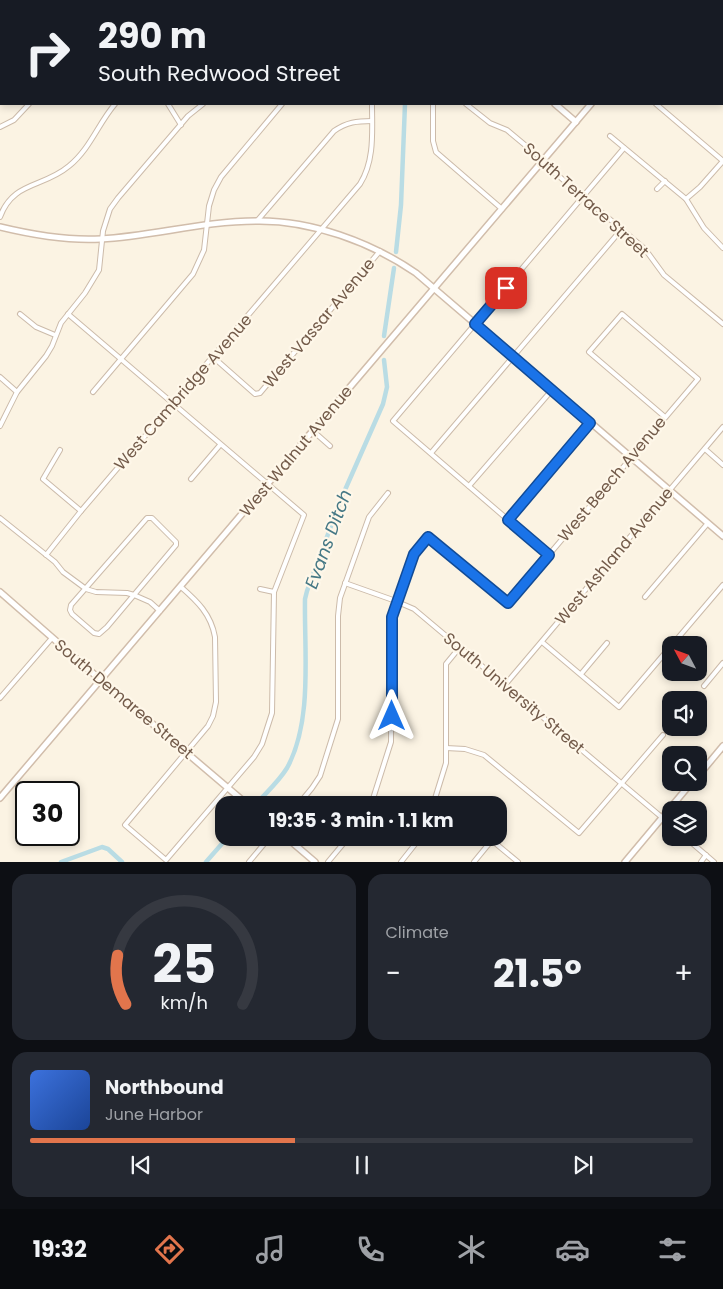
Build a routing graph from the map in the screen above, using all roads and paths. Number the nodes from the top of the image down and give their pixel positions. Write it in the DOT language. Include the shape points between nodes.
graph roads {
  1 [pos="28,105"];
  2 [pos="114,105"];
  3 [pos="169,105"];
  4 [pos="202,105"];
  5 [pos="281,105"];
  6 [pos="372,105"];
  7 [pos="433,105"];
  8 [pos="467,105"];
  9 [pos="556,105"];
  10 [pos="591,105"];
  11 [pos="657,105"];
  12 [pos="372,121"];
  13 [pos="576,122"];
  14 [pos="181,125"];
  15 [pos="0,127"];
  16 [pos="610,136"];
  17 [pos="624,148"];
  18 [pos="543,161"];
  19 [pos="723,161"];
  20 [pos="665,181"];
  21 [pos="657,189"];
  22 [pos="582,197"];
  23 [pos="686,199"];
  24 [pos="502,209"];
  25 [pos="0,217"];
  26 [pos="257,221"];
  27 [pos="208,225"];
  28 [pos="0,227"];
  29 [pos="321,230"];
  30 [pos="621,230"];
  31 [pos="103,239"];
  32 [pos="723,248"];
  33 [pos="380,252"];
  34 [pos="434,289"];
  35 [pos="20,314"];
  36 [pos="68,314"];
  37 [pos="475,324"];
  38 [pos="723,324"];
  39 [pos="55,335"];
  40 [pos="213,357"];
  41 [pos="513,357"];
  42 [pos="121,359"];
  43 [pos="0,377"];
  44 [pos="552,390"];
  45 [pos="17,392"];
  46 [pos="93,392"];
  47 [pos="173,404"];
  48 [pos="665,417"];
  49 [pos="590,423"];
  50 [pos="0,426"];
  51 [pos="723,427"];
  52 [pos="313,431"];
  53 [pos="220,445"];
  54 [pos="330,446"];
  55 [pos="705,449"];
  56 [pos="60,450"];
  57 [pos="430,453"];
  58 [pos="631,458"];
  59 [pos="723,465"];
  60 [pos="191,478"];
  61 [pos="268,485"];
  62 [pos="469,486"];
  63 [pos="670,490"];
  64 [pos="388,493"];
  65 [pos="81,511"];
  66 [pos="0,518"];
  67 [pos="508,520"];
  68 [pos="708,523"];
  69 [pos="723,536"];
  70 [pos="46,555"];
  71 [pos="549,555"];
  72 [pos="345,583"];
  73 [pos="723,585"];
  74 [pos="181,587"];
  75 [pos="86,589"];
  76 [pos="260,589"];
  77 [pos="274,592"];
  78 [pos="2,593"];
  79 [pos="134,595"];
  80 [pos="645,597"];
  81 [pos="0,600"];
  82 [pos="397,602"];
  83 [pos="160,611"];
  84 [pos="680,636"];
  85 [pos="52,638"];
  86 [pos="542,642"];
  87 [pos="607,644"];
  88 [pos="460,648"];
  89 [pos="662,657"];
  90 [pos="723,663"];
  91 [pos="581,674"];
  92 [pos="101,680"];
  93 [pos="504,686"];
  94 [pos="704,686"];
  95 [pos="0,698"];
  96 [pos="662,736"];
  97 [pos="723,746"];
  98 [pos="446,748"];
  99 [pos="187,752"];
  100 [pos="707,765"];
  101 [pos="622,783"];
  102 [pos="228,788"];
  103 [pos="684,791"];
  104 [pos="237,796"];
  105 [pos="305,796"];
  106 [pos="374,796"];
  107 [pos="436,796"];
  108 [pos="0,798"];
  109 [pos="676,801"];
  110 [pos="662,817"];
  111 [pos="262,846"];
  112 [pos="296,846"];
  113 [pos="341,846"];
  114 [pos="414,846"];
  115 [pos="486,846"];
  116 [pos="499,846"];
  117 [pos="695,846"];
  118 [pos="706,855"];
  119 [pos="248,862"];
  120 [pos="315,862"];
  121 [pos="328,862"];
  122 [pos="401,862"];
  123 [pos="474,862"];
  124 [pos="518,862"];
  125 [pos="625,862"];
  126 [pos="701,862"];
  127 [pos="714,862"];
  1 -- 15 [label="street" via="14,120"];
  2 -- 25 [label="street" via="90,144 71,165 48,180 14,194"];
  3 -- 14 [label="street"];
  4 -- 14 [label="street"];
  5 -- 27 [label="street" via="221,177 209,206"];
  6 -- 12 [label="street, West Cambridge Avenue"];
  7 -- 24 [label="street" via="434,149"];
  8 -- 18 [label="street, South Terrace Street" via="490,123 507,130"];
  9 -- 13 [label="main road"];
  10 -- 13 [label="main road, West Walnut Avenue"];
  11 -- 19 [label="street"];
  12 -- 26 [label="street" via="353,121 334,131"];
  12 -- 29 [label="street, West Cambridge Avenue" via="372,145 366,173"];
  13 -- 18 [label="main road, West Walnut Avenue"];
  14 -- 31 [label="street" via="110,209"];
  16 -- 17 [label="street"];
  17 -- 20 [label="street"];
  17 -- 22 [label="street"];
  18 -- 22 [label="street, South Terrace Street"];
  18 -- 24 [label="main road, West Walnut Avenue"];
  19 -- 23 [label="street"];
  20 -- 21 [label="street"];
  20 -- 23 [label="street"];
  22 -- 30 [label="street, South Terrace Street"];
  22 -- 37 [label="street"];
  23 -- 32 [label="street" via="704,228"];
  24 -- 34 [label="main road, West Walnut Avenue"];
  26 -- 27 [label="main road"];
  26 -- 29 [label="main road"];
  27 -- 31 [label="main road"];
  27 -- 42 [label="street" via="204,250 193,274"];
  28 -- 31 [label="main road" via="55,238"];
  29 -- 33 [label="main road"];
  29 -- 40 [label="street, West Cambridge Avenue"];
  30 -- 38 [label="street, South Terrace Street" via="645,249 664,275"];
  30 -- 41 [label="street"];
  31 -- 36 [label="street" via="99,270"];
  33 -- 34 [label="main road"];
  33 -- 40 [label="street, West Vassar Avenue" via="257,394"];
  34 -- 37 [label="main road"];
  34 -- 52 [label="main road, West Walnut Avenue"];
  35 -- 39 [label="street" via="36,327"];
  36 -- 39 [label="street"];
  36 -- 42 [label="street"];
  37 -- 41 [label="main road"];
  37 -- 57 [label="street" via="393,421"];
  39 -- 45 [label="street" via="46,356"];
  40 -- 47 [label="street, West Cambridge Avenue"];
  41 -- 44 [label="main road"];
  41 -- 57 [label="street"];
  42 -- 46 [label="street"];
  42 -- 47 [label="street"];
  43 -- 45 [label="street"];
  44 -- 49 [label="main road"];
  44 -- 62 [label="street"];
  45 -- 50 [label="street"];
  47 -- 53 [label="street"];
  47 -- 65 [label="street, West Cambridge Avenue"];
  48 -- 48 [label="street, West Beech Avenue" via="589,352 622,314 698,379"];
  48 -- 58 [label="street, West Beech Avenue"];
  49 -- 58 [label="main road"];
  49 -- 67 [label="street"];
  51 -- 55 [label="street, West Ashland Avenue"];
  52 -- 54 [label="street"];
  52 -- 61 [label="main road, West Walnut Avenue"];
  53 -- 60 [label="street"];
  53 -- 61 [label="street"];
  55 -- 59 [label="street"];
  55 -- 63 [label="street, West Ashland Avenue"];
  56 -- 65 [label="street" via="44,480"];
  57 -- 62 [label="street"];
  58 -- 63 [label="main road"];
  58 -- 71 [label="street, West Beech Avenue"];
  61 -- 74 [label="main road, West Walnut Avenue"];
  61 -- 77 [label="street" via="304,515"];
  62 -- 67 [label="street"];
  63 -- 68 [label="main road"];
  63 -- 86 [label="street, West Ashland Avenue"];
  64 -- 72 [label="street" via="369,517"];
  65 -- 70 [label="street, West Cambridge Avenue"];
  66 -- 70 [label="street"];
  67 -- 71 [label="street"];
  68 -- 69 [label="main road"];
  68 -- 80 [label="street"];
  70 -- 75 [label="street"];
  71 -- 82 [label="street, West Beech Avenue" via="508,603 428,537 414,554"];
  72 -- 82 [label="street, South University Street"];
  72 -- 105 [label="street" via="338,616 338,719 320,776"];
  73 -- 84 [label="street"];
  74 -- 83 [label="main road, West Walnut Avenue"];
  74 -- 99 [label="street" via="207,614 215,637 216,702 213,716"];
  75 -- 79 [label="street"];
  75 -- 79 [label="street" via="70,610 92,632 99,634"];
  75 -- 79 [label="street" via="146,518 152,518 172,536 176,545"];
  76 -- 77 [label="street"];
  77 -- 102 [label="street" via="270,720 254,757"];
  78 -- 81 [label="street"];
  78 -- 85 [label="main road, South Demaree Street"];
  79 -- 83 [label="street"];
  82 -- 88 [label="street, South University Street" via="414,609"];
  82 -- 106 [label="street" via="392,624 391,742"];
  83 -- 92 [label="main road, West Walnut Avenue"];
  85 -- 92 [label="main road, South Demaree Street"];
  85 -- 95 [label="street"];
  86 -- 91 [label="street"];
  86 -- 93 [label="street, West Ashland Avenue"];
  87 -- 91 [label="street"];
  88 -- 93 [label="street, South University Street"];
  88 -- 98 [label="street" via="446,664"];
  89 -- 91 [label="street" via="619,707"];
  90 -- 94 [label="street"];
  92 -- 99 [label="main road, South Demaree Street"];
  92 -- 108 [label="main road, West Walnut Avenue"];
  93 -- 101 [label="street, South University Street"];
  96 -- 101 [label="street"];
  97 -- 100 [label="main road"];
  98 -- 101 [label="street" via="484,755 579,833"];
  98 -- 107 [label="street" via="444,772"];
  99 -- 102 [label="main road, South Demaree Street"];
  99 -- 102 [label="street" via="125,824 166,860"];
  101 -- 110 [label="street, South University Street"];
  102 -- 104 [label="main road, South Demaree Street"];
  103 -- 109 [label="main road"];
  110 -- 125 [label="main road"];
  111 -- 119 [label="street"];
  112 -- 120 [label="main road"];
  113 -- 121 [label="street"];
  114 -- 122 [label="street"];
  115 -- 123 [label="street"];
  116 -- 124 [label="street"];
  117 -- 118 [label="street"];
  118 -- 126 [label="street"];
  118 -- 127 [label="street"];
}
